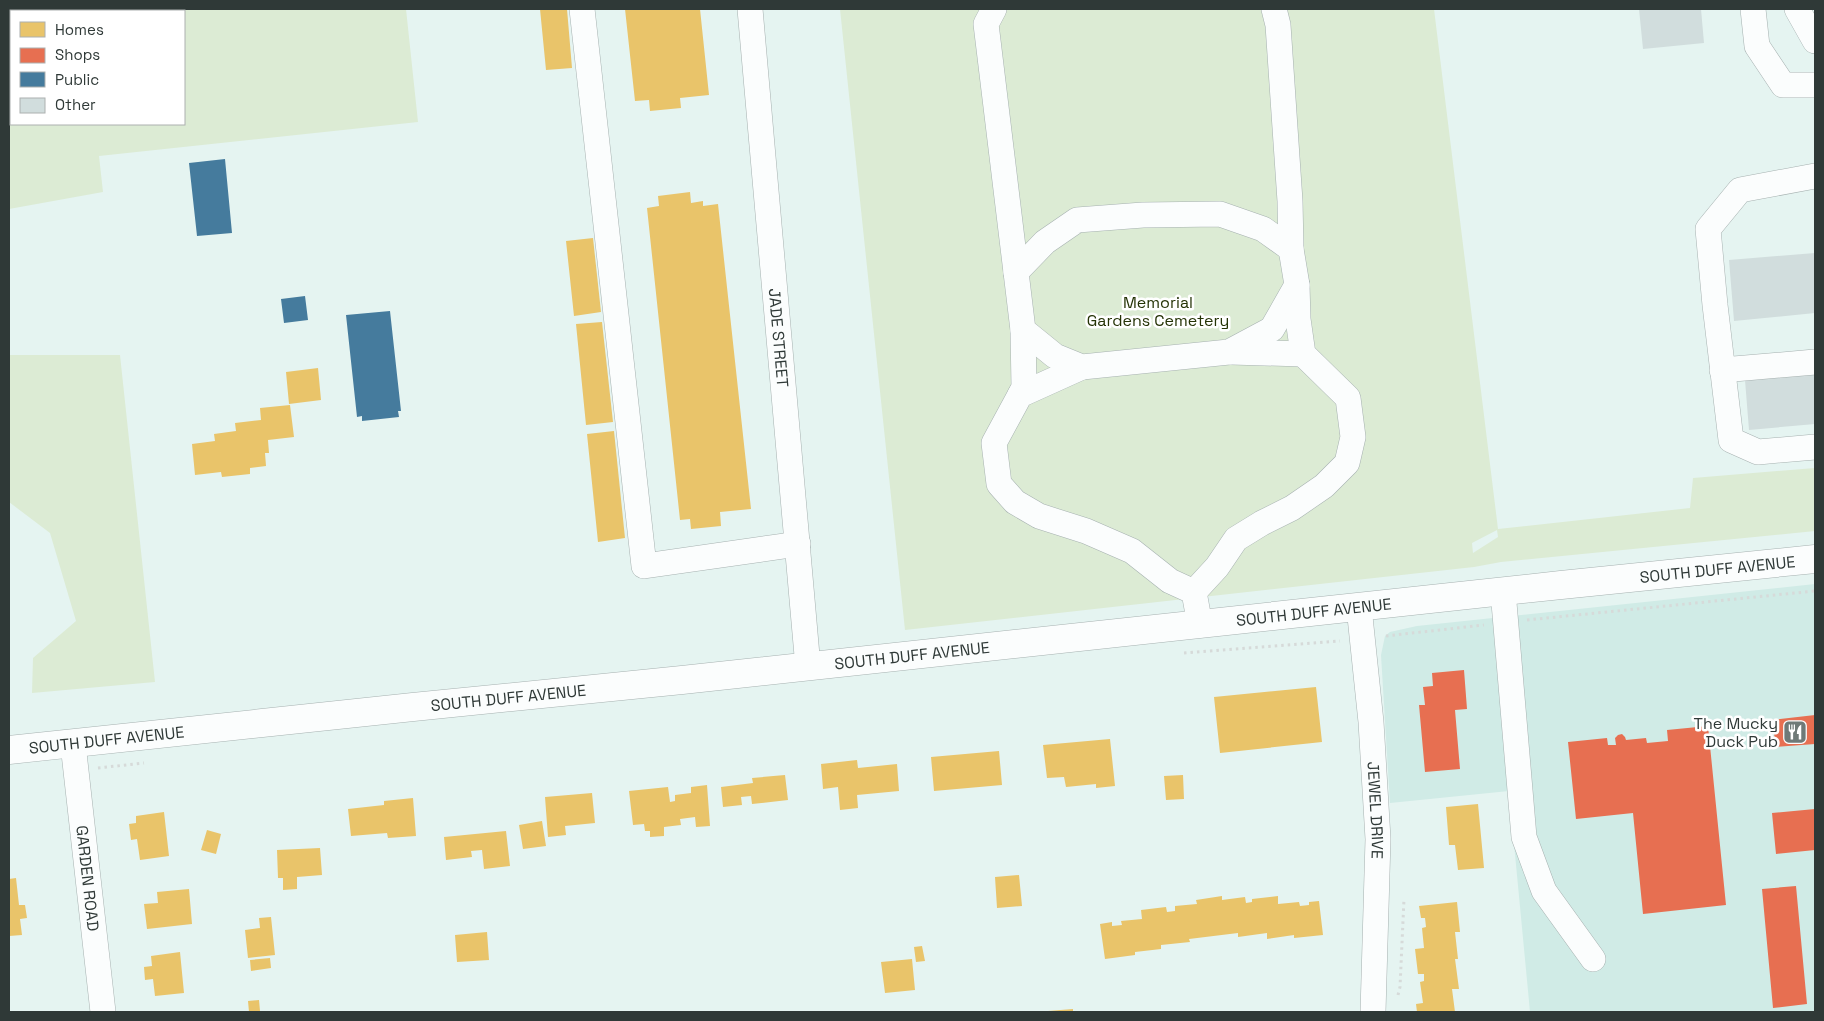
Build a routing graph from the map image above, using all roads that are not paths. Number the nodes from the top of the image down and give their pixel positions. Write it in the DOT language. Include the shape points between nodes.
graph roads {
  1 [pos="582,9"];
  2 [pos="750,9"];
  3 [pos="994,9"];
  4 [pos="1274,9"];
  5 [pos="1753,9"];
  6 [pos="1797,9"];
  7 [pos="1815,41"];
  8 [pos="1815,85"];
  9 [pos="1815,176"];
  10 [pos="1291,249"];
  11 [pos="1016,272"];
  12 [pos="1297,285"];
  13 [pos="1022,330"];
  14 [pos="1229,352"];
  15 [pos="1303,354"];
  16 [pos="1815,362"];
  17 [pos="1082,366"];
  18 [pos="1722,370"];
  19 [pos="1020,395"];
  20 [pos="1815,447"];
  21 [pos="798,544"];
  22 [pos="1815,560"];
  23 [pos="1194,592"];
  24 [pos="1503,592"];
  25 [pos="1360,607"];
  26 [pos="1200,625"];
  27 [pos="808,667"];
  28 [pos="73,744"];
  29 [pos="9,750"];
  30 [pos="1593,959"];
  31 [pos="103,1012"];
  32 [pos="1373,1012"];
  1 -- 21 [label="street" via="644,566"];
  2 -- 21 [label="street, JADE STREET"];
  3 -- 11 [label="street" via="986,24"];
  4 -- 10 [label="street" via="1282,74"];
  5 -- 8 [label="street" via="1757,46 1782,86"];
  6 -- 7 [label="street"];
  9 -- 18 [label="street" via="1740,190 1708,229"];
  10 -- 11 [label="street" via="1263,229 1220,214 1077,220 1045,242"];
  10 -- 12 [label="street"];
  11 -- 13 [label="street"];
  12 -- 14 [label="street" via="1272,329"];
  12 -- 15 [label="street"];
  13 -- 17 [label="street" via="1055,356"];
  13 -- 19 [label="street" via="1024,387"];
  14 -- 15 [label="street"];
  14 -- 17 [label="street"];
  15 -- 23 [label="street" via="1348,398 1353,437 1347,463 1324,486 1292,508 1236,539"];
  16 -- 18 [label="street"];
  17 -- 19 [label="street"];
  18 -- 20 [label="street" via="1731,440 1758,452"];
  19 -- 23 [label="street" via="994,443 999,484 1015,502 1039,516 1086,531 1132,551 1170,581"];
  21 -- 27 [label="street, JADE STREET"];
  22 -- 24 [label="main road, SOUTH DUFF AVENUE"];
  23 -- 26 [label="street"];
  24 -- 25 [label="main road, SOUTH DUFF AVENUE"];
  24 -- 30 [label="street" via="1524,837 1544,892"];
  25 -- 26 [label="main road, SOUTH DUFF AVENUE"];
  25 -- 32 [label="street, JEWEL DRIVE" via="1378,839"];
  26 -- 27 [label="main road, SOUTH DUFF AVENUE"];
  27 -- 28 [label="main road, SOUTH DUFF AVENUE"];
  28 -- 29 [label="main road, SOUTH DUFF AVENUE"];
  28 -- 31 [label="street, GARDEN ROAD"];
}
